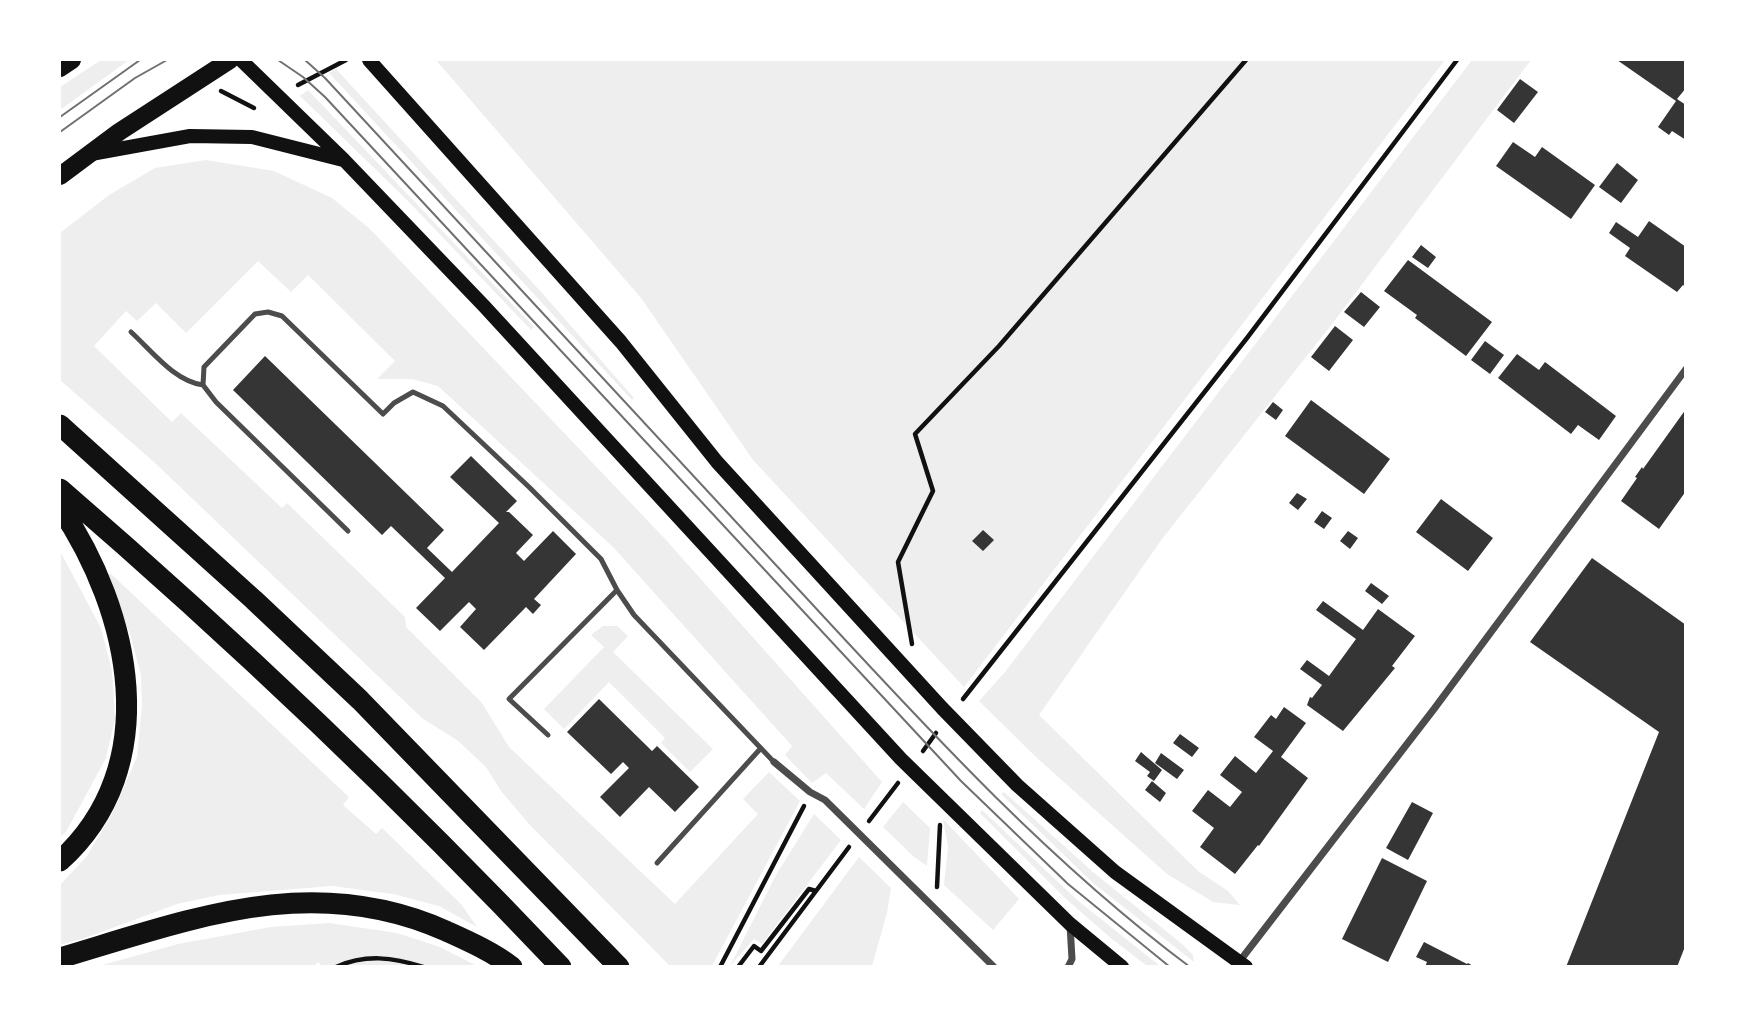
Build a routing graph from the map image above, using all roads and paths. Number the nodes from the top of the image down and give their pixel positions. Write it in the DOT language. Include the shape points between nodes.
graph roads {
  1 [pos="72,60"];
  2 [pos="230,60"];
  3 [pos="241,60"];
  4 [pos="369,60"];
  5 [pos="1246,60"];
  6 [pos="1457,60"];
  7 [pos="60,68"];
  8 [pos="90,154"];
  9 [pos="344,160"];
  10 [pos="60,176"];
  11 [pos="131,332"];
  12 [pos="1685,369"];
  13 [pos="203,385"];
  14 [pos="60,425"];
  15 [pos="60,489"];
  16 [pos="60,507"];
  17 [pos="348,531"];
  18 [pos="617,590"];
  19 [pos="899,662"];
  20 [pos="960,703"];
  21 [pos="944,723"];
  22 [pos="548,735"];
  23 [pos="761,748"];
  24 [pos="921,754"];
  25 [pos="774,762"];
  26 [pos="905,774"];
  27 [pos="810,792"];
  28 [pos="889,794"];
  29 [pos="942,800"];
  30 [pos="60,861"];
  31 [pos="657,863"];
  32 [pos="936,908"];
  33 [pos="1070,924"];
  34 [pos="60,958"];
  35 [pos="1240,965"];
  36 [pos="336,967"];
  37 [pos="423,967"];
  38 [pos="512,967"];
  39 [pos="561,967"];
  40 [pos="618,967"];
  41 [pos="720,967"];
  42 [pos="738,967"];
  43 [pos="759,967"];
  44 [pos="994,967"];
  45 [pos="1068,967"];
  46 [pos="1122,967"];
  1 -- 7 [label="main road"];
  2 -- 8 [label="main road"];
  3 -- 9 [label="main road"];
  4 -- 19 [label="main road" via="621,342 718,462"];
  5 -- 19 [label="path" via="999,346 915,434 933,491 898,562 912,643"];
  6 -- 20 [label="path" via="1247,338"];
  8 -- 9 [label="main road" via="190,136 252,137"];
  8 -- 10 [label="main road"];
  9 -- 29 [label="main road"];
  11 -- 13 [label="lane" via="175,373"];
  12 -- 35 [label="street"];
  13 -- 17 [label="lane"];
  13 -- 18 [label="lane" via="204,367 255,314 282,316 383,414 413,392 443,406 601,559"];
  14 -- 40 [label="highway" via="359,700"];
  15 -- 39 [label="highway" via="269,676"];
  16 -- 30 [label="highway" via="102,585 125,670 128,717 105,806 78,845"];
  18 -- 22 [label="lane" via="509,699"];
  18 -- 23 [label="lane" via="634,615"];
  19 -- 35 [label="main road" via="1017,785 1115,872"];
  21 -- 24 [label="path"];
  23 -- 25 [label="lane"];
  23 -- 31 [label="lane"];
  25 -- 27 [label="street"];
  26 -- 28 [label="path"];
  27 -- 32 [label="street" via="825,800"];
  27 -- 41 [label="path"];
  29 -- 32 [label="path"];
  29 -- 33 [label="main road"];
  32 -- 44 [label="street"];
  33 -- 45 [label="street" via="1072,959"];
  33 -- 46 [label="main road"];
  34 -- 38 [label="highway" via="201,916 265,905 329,902 373,906 415,917"];
  36 -- 37 [label="path" via="368,957 399,959"];
  42 -- 43 [label="path" via="754,946 761,951 809,889 816,891"];
}
